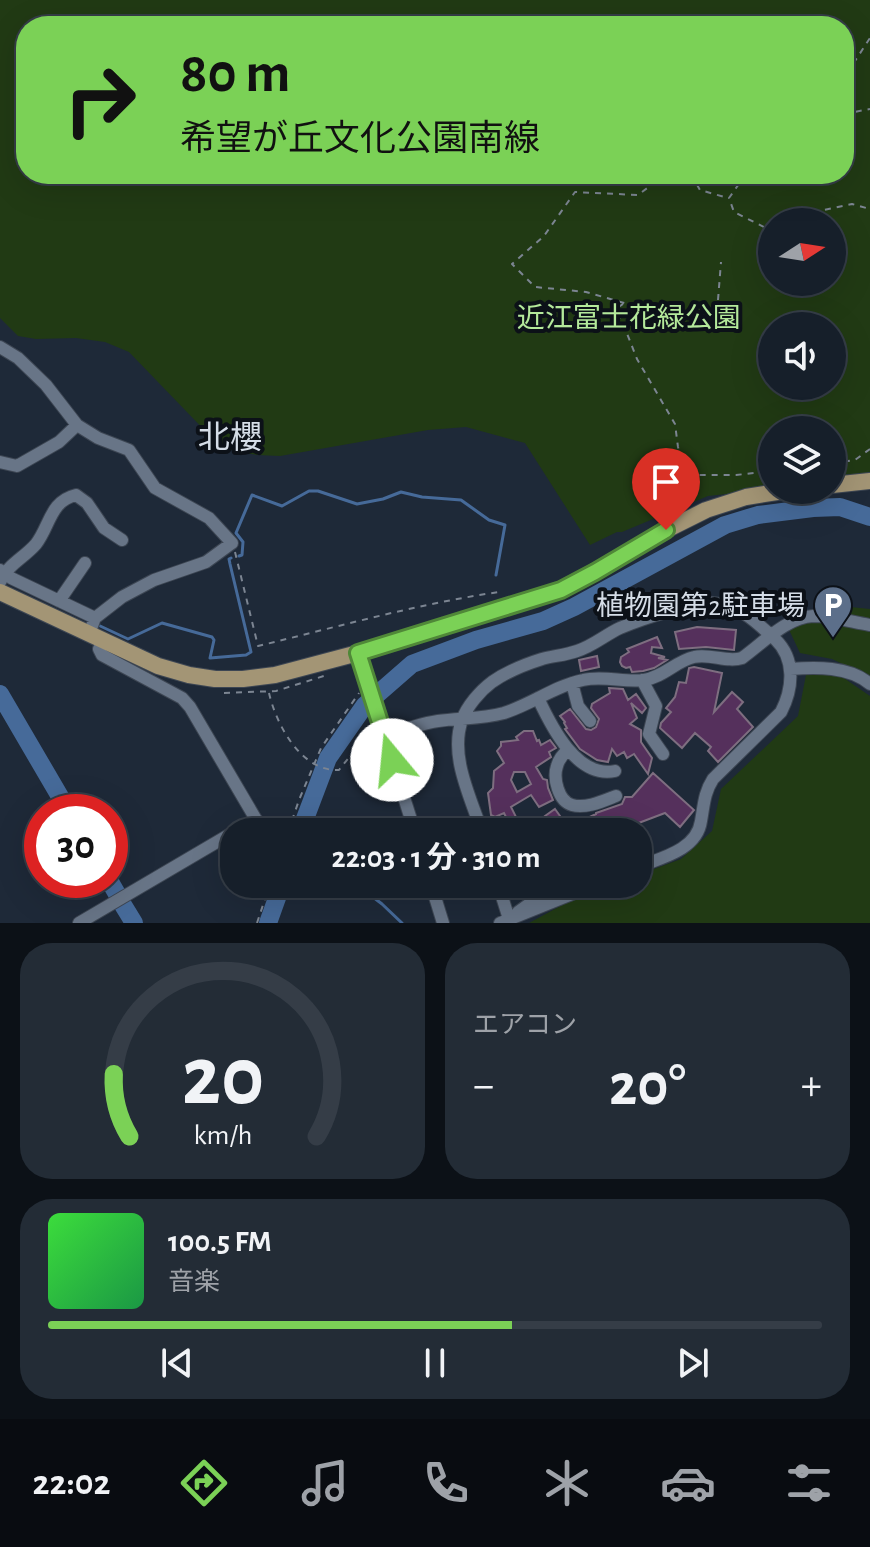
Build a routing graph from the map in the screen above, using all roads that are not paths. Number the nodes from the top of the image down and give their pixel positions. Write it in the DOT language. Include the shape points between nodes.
graph roads {
  1 [pos="0,347"];
  2 [pos="77,425"];
  3 [pos="0,462"];
  4 [pos="870,481"];
  5 [pos="846,484"];
  6 [pos="758,495"];
  7 [pos="122,540"];
  8 [pos="85,563"];
  9 [pos="1,575"];
  10 [pos="0,592"];
  11 [pos="59,601"];
  12 [pos="870,625"];
  13 [pos="95,631"];
  14 [pos="772,636"];
  15 [pos="358,653"];
  16 [pos="790,669"];
  17 [pos="642,680"];
  18 [pos="572,683"];
  19 [pos="870,684"];
  20 [pos="538,698"];
  21 [pos="462,720"];
  22 [pos="590,721"];
  23 [pos="383,730"];
  24 [pos="568,750"];
  25 [pos="663,754"];
  26 [pos="615,771"];
  27 [pos="616,796"];
  28 [pos="411,818"];
  29 [pos="478,818"];
  30 [pos="652,862"];
  31 [pos="435,898"];
  32 [pos="501,898"];
  33 [pos="535,898"];
  34 [pos="562,898"];
  35 [pos="505,921"];
  36 [pos="79,923"];
  37 [pos="443,923"];
  1 -- 2 [label="street" via="46,385"];
  2 -- 3 [label="street" via="17,466"];
  2 -- 13 [label="street" via="129,450 155,488 209,518 232,543 206,562 136,588 101,612"];
  4 -- 5 [label="main road"];
  6 -- 15 [label="main road" via="706,510 561,590"];
  7 -- 9 [label="street" via="104,528 87,503 69,496 53,510 36,543"];
  8 -- 11 [label="street"];
  9 -- 11 [label="street"];
  10 -- 13 [label="main road"];
  11 -- 13 [label="street"];
  12 -- 14 [label="street" via="816,616 790,623"];
  13 -- 15 [label="main road" via="158,666 215,679 275,675"];
  13 -- 36 [label="street" via="102,655 190,707 258,824"];
  14 -- 16 [label="street"];
  14 -- 17 [label="street" via="742,658 698,656"];
  14 -- 21 [label="street" via="732,607 695,603 620,628 576,651 525,665 493,682"];
  15 -- 23 [label="street"];
  16 -- 19 [label="street" via="834,669"];
  16 -- 30 [label="street" via="781,712 705,792 694,839"];
  17 -- 18 [label="street"];
  17 -- 25 [label="street" via="656,706 649,734"];
  18 -- 20 [label="street"];
  18 -- 22 [label="street" via="578,706"];
  20 -- 21 [label="street" via="507,712"];
  20 -- 24 [label="street"];
  21 -- 23 [label="street"];
  21 -- 29 [label="street" via="458,746"];
  23 -- 28 [label="street"];
  24 -- 26 [label="street" via="597,770"];
  24 -- 27 [label="street" via="555,777 563,799 570,805 590,805"];
  31 -- 37 [label="street"];
  32 -- 35 [label="street"];
  33 -- 35 [label="street"];
  34 -- 35 [label="street"];
}
